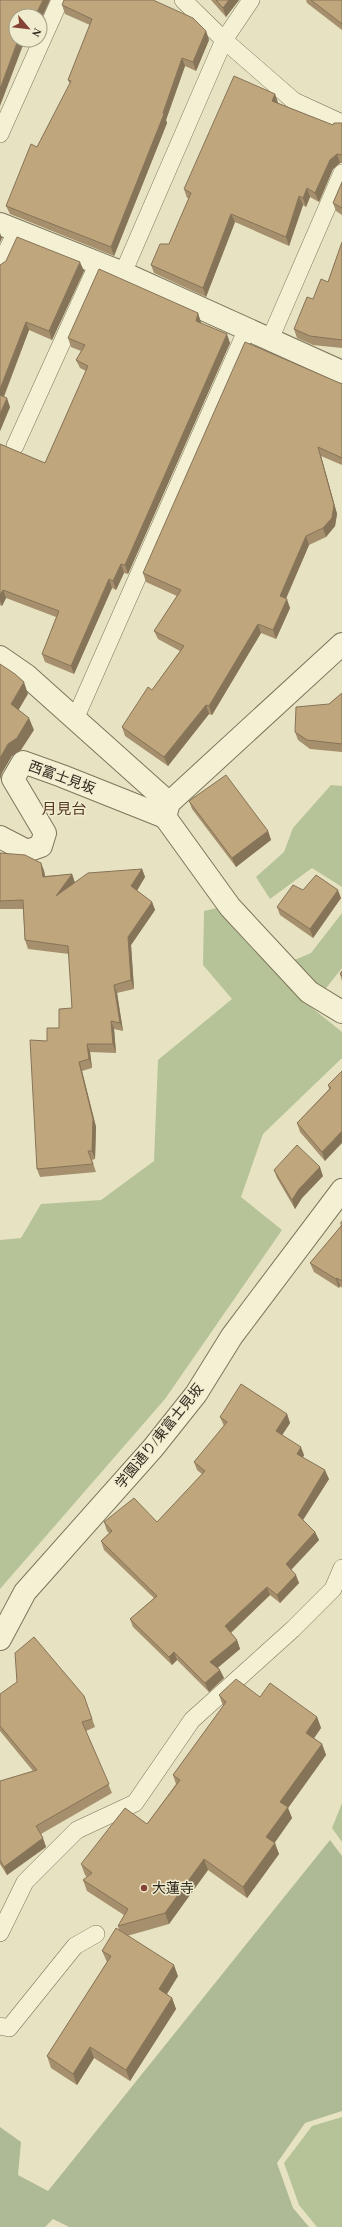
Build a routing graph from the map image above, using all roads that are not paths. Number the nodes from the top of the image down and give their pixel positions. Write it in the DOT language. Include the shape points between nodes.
graph roads {
  1 [pos="60,0"];
  2 [pos="183,0"];
  3 [pos="251,0"];
  4 [pos="224,40"];
  5 [pos="342,123"];
  6 [pos="0,134"];
  7 [pos="342,173"];
  8 [pos="8,227"];
  9 [pos="98,263"];
  10 [pos="0,265"];
  11 [pos="123,273"];
  12 [pos="247,329"];
  13 [pos="270,340"];
  14 [pos="342,372"];
  15 [pos="15,446"];
  16 [pos="342,644"];
  17 [pos="0,657"];
  18 [pos="75,719"];
  19 [pos="167,810"];
  20 [pos="0,837"];
  21 [pos="342,1012"];
  22 [pos="342,1190"];
  23 [pos="342,1568"];
  24 [pos="0,1639"];
  25 [pos="0,1933"];
  26 [pos="96,1934"];
  27 [pos="0,2026"];
  1 -- 6 [label="lane"];
  2 -- 4 [label="lane"];
  3 -- 4 [label="lane"];
  4 -- 5 [label="lane" via="294,101"];
  4 -- 11 [label="lane"];
  7 -- 13 [label="lane"];
  8 -- 9 [label="street"];
  8 -- 10 [label="lane"];
  9 -- 11 [label="street"];
  9 -- 15 [label="lane"];
  11 -- 12 [label="street"];
  12 -- 13 [label="street"];
  12 -- 18 [label="lane"];
  13 -- 14 [label="street"];
  16 -- 19 [label="street"];
  17 -- 18 [label="street" via="26,675"];
  18 -- 19 [label="street"];
  19 -- 20 [label="street, 西富士見坂" via="22,762 13,779 45,833 41,846 27,851"];
  19 -- 21 [label="street" via="230,906 309,992"];
  22 -- 24 [label="street, 学園通り/東富士見坂" via="232,1336 196,1394 153,1448 26,1592"];
  23 -- 25 [label="lane" via="334,1588 293,1629 192,1720 135,1804 77,1830 25,1882"];
  26 -- 27 [label="lane" via="75,1946 9,2028"];
}
